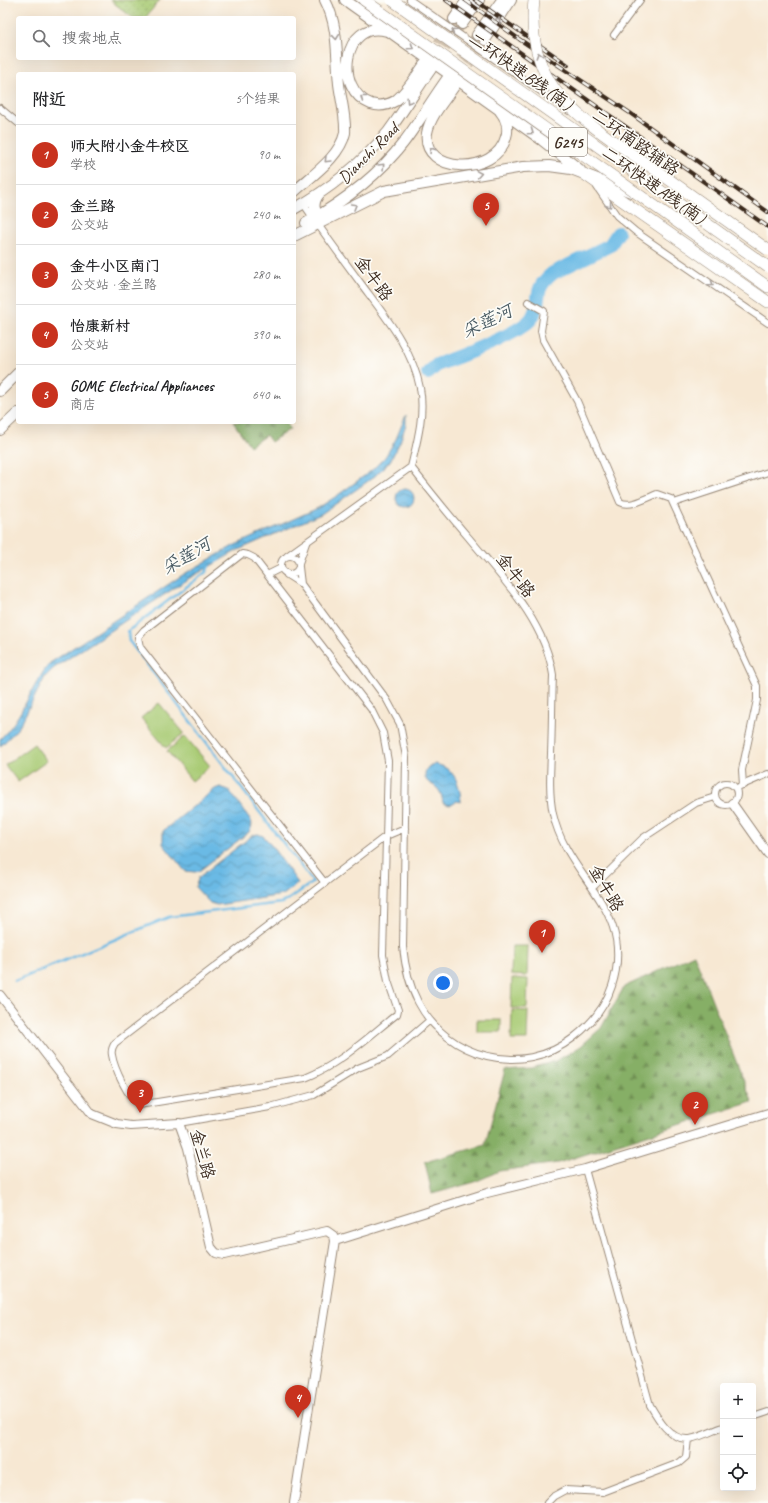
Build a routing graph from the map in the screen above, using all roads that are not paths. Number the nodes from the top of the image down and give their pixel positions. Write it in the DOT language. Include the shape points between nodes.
graph roads {
  1 [pos="325,0"];
  2 [pos="345,0"];
  3 [pos="364,0"];
  4 [pos="368,0"];
  5 [pos="388,0"];
  6 [pos="392,0"];
  7 [pos="410,0"];
  8 [pos="467,0"];
  9 [pos="479,0"];
  10 [pos="502,0"];
  11 [pos="511,0"];
  12 [pos="534,0"];
  13 [pos="640,0"];
  14 [pos="389,31"];
  15 [pos="614,35"];
  16 [pos="0,108"];
  17 [pos="499,109"];
  18 [pos="16,120"];
  19 [pos="584,174"];
  20 [pos="296,190"];
  21 [pos="321,192"];
  22 [pos="655,203"];
  23 [pos="298,206"];
  24 [pos="317,220"];
  25 [pos="296,229"];
  26 [pos="296,235"];
  27 [pos="768,251"];
  28 [pos="768,268"];
  29 [pos="768,284"];
  30 [pos="768,287"];
  31 [pos="528,302"];
  32 [pos="768,302"];
  33 [pos="768,323"];
  34 [pos="16,375"];
  35 [pos="0,391"];
  36 [pos="16,415"];
  37 [pos="0,430"];
  38 [pos="411,467"];
  39 [pos="768,472"];
  40 [pos="674,503"];
  41 [pos="306,543"];
  42 [pos="288,556"];
  43 [pos="299,565"];
  44 [pos="282,570"];
  45 [pos="267,576"];
  46 [pos="301,584"];
  47 [pos="768,774"];
  48 [pos="743,785"];
  49 [pos="735,789"];
  50 [pos="715,797"];
  51 [pos="732,803"];
  52 [pos="405,828"];
  53 [pos="386,836"];
  54 [pos="768,854"];
  55 [pos="325,882"];
  56 [pos="593,887"];
  57 [pos="0,995"];
  58 [pos="430,1020"];
  59 [pos="768,1113"];
  60 [pos="179,1123"];
  61 [pos="585,1169"];
  62 [pos="335,1241"];
  63 [pos="768,1412"];
  64 [pos="756,1416"];
  65 [pos="720,1428"];
  66 [pos="688,1439"];
  67 [pos="294,1503"];
  68 [pos="547,1503"];
  1 -- 20 [label="main road, one-way" via="336,34 345,133 333,155"];
  2 -- 14 [label="main road"];
  3 -- 30 [label="highway, 二环快速A线(南), bridge"];
  4 -- 22 [label="main road, G245"];
  5 -- 28 [label="main road, G245"];
  6 -- 28 [label="highway, 二环快速B线(南), bridge"];
  27 -- 7 [label="street, 二环南路辅路, one-way"];
  8 -- 9 [label="main road" via="458,21"];
  10 -- 11 [label="main road, one-way" via="481,37"];
  27 -- 12 [label="highway, one-way, bridge" via="604,134 562,97 549,81 538,54 533,27"];
  13 -- 15 [label="street"];
  14 -- 17 [label="main road, one-way"];
  14 -- 21 [label="main road, Dianchi Road" via="374,29 366,32 358,37 350,48 348,73 358,95 373,104 389,104 427,67 381,140 357,164"];
  16 -- 18 [label="street"];
  17 -- 19 [label="main road, one-way" via="546,142"];
  17 -- 24 [label="main road, Dianchi Road" via="505,118 507,133 504,143 495,155 469,166 441,160 429,147 427,133 451,82 387,162"];
  19 -- 22 [label="main road"];
  24 -- 19 [label="main road, one-way" via="333,217 374,195 399,187 532,166 564,168"];
  19 -- 32 [label="highway"];
  19 -- 33 [label="street, one-way" via="618,216 636,232"];
  21 -- 23 [label="main road, Dianchi Road"];
  21 -- 24 [label="main road" via="314,203"];
  22 -- 29 [label="main road, G245"];
  23 -- 24 [label="street, 金牛路"];
  24 -- 25 [label="main road, Dianchi Road"];
  24 -- 26 [label="main road"];
  24 -- 38 [label="street, 金牛路" via="377,306 412,362 419,382 422,403"];
  31 -- 40 [label="street" via="544,312 541,331 543,340 577,401 620,502 630,504 657,494 671,499"];
  34 -- 35 [label="main road"];
  36 -- 37 [label="main road"];
  38 -- 41 [label="street"];
  38 -- 56 [label="street, 金牛路" via="505,581 544,641 553,675 550,782 554,816 567,849"];
  39 -- 40 [label="street"];
  40 -- 48 [label="street" via="758,686 742,770"];
  41 -- 42 [label="street"];
  41 -- 43 [label="street"];
  42 -- 43 [label="street" via="296,558"];
  42 -- 44 [label="street" via="281,561"];
  43 -- 44 [label="street" via="293,574"];
  43 -- 46 [label="street"];
  44 -- 45 [label="street"];
  44 -- 46 [label="street"];
  45 -- 53 [label="street" via="371,709 379,723 388,761"];
  45 -- 55 [label="street" via="254,558 242,554 138,637 140,647"];
  46 -- 52 [label="street, 金牛路" via="387,700 400,724 406,757"];
  47 -- 48 [label="street"];
  48 -- 49 [label="street"];
  49 -- 50 [label="street" via="731,784 722,784 717,788"];
  49 -- 51 [label="street" via="736,798"];
  50 -- 51 [label="street" via="724,805"];
  50 -- 56 [label="street" via="696,803 643,838"];
  51 -- 54 [label="street"];
  52 -- 53 [label="street"];
  52 -- 58 [label="street, 金牛路" via="405,965 418,1003"];
  53 -- 55 [label="street"];
  53 -- 55 [label="street" via="383,955 388,981 398,1006 397,1014 322,1071 304,1078 139,1105 135,1103 123,1086 112,1055 115,1043"];
  56 -- 58 [label="street, 金牛路" via="606,908 616,939 617,955 612,986 606,1001 596,1017 581,1032 564,1045 543,1055 511,1059 492,1058 478,1054 450,1039"];
  57 -- 60 [label="street, 金兰路" via="92,1114 117,1124 131,1126"];
  58 -- 60 [label="street" via="388,1056 358,1068 314,1095 270,1108"];
  59 -- 61 [label="street"];
  60 -- 62 [label="street, 金兰路" via="188,1148 212,1247 216,1253 224,1255 327,1231 331,1232"];
  61 -- 62 [label="street" via="487,1193"];
  61 -- 66 [label="street" via="650,1405 666,1428 676,1436"];
  62 -- 67 [label="street"];
  63 -- 64 [label="street"];
  65 -- 66 [label="street"];
  66 -- 68 [label="street" via="686,1457 679,1463 599,1493 578,1489 565,1490"];
}
